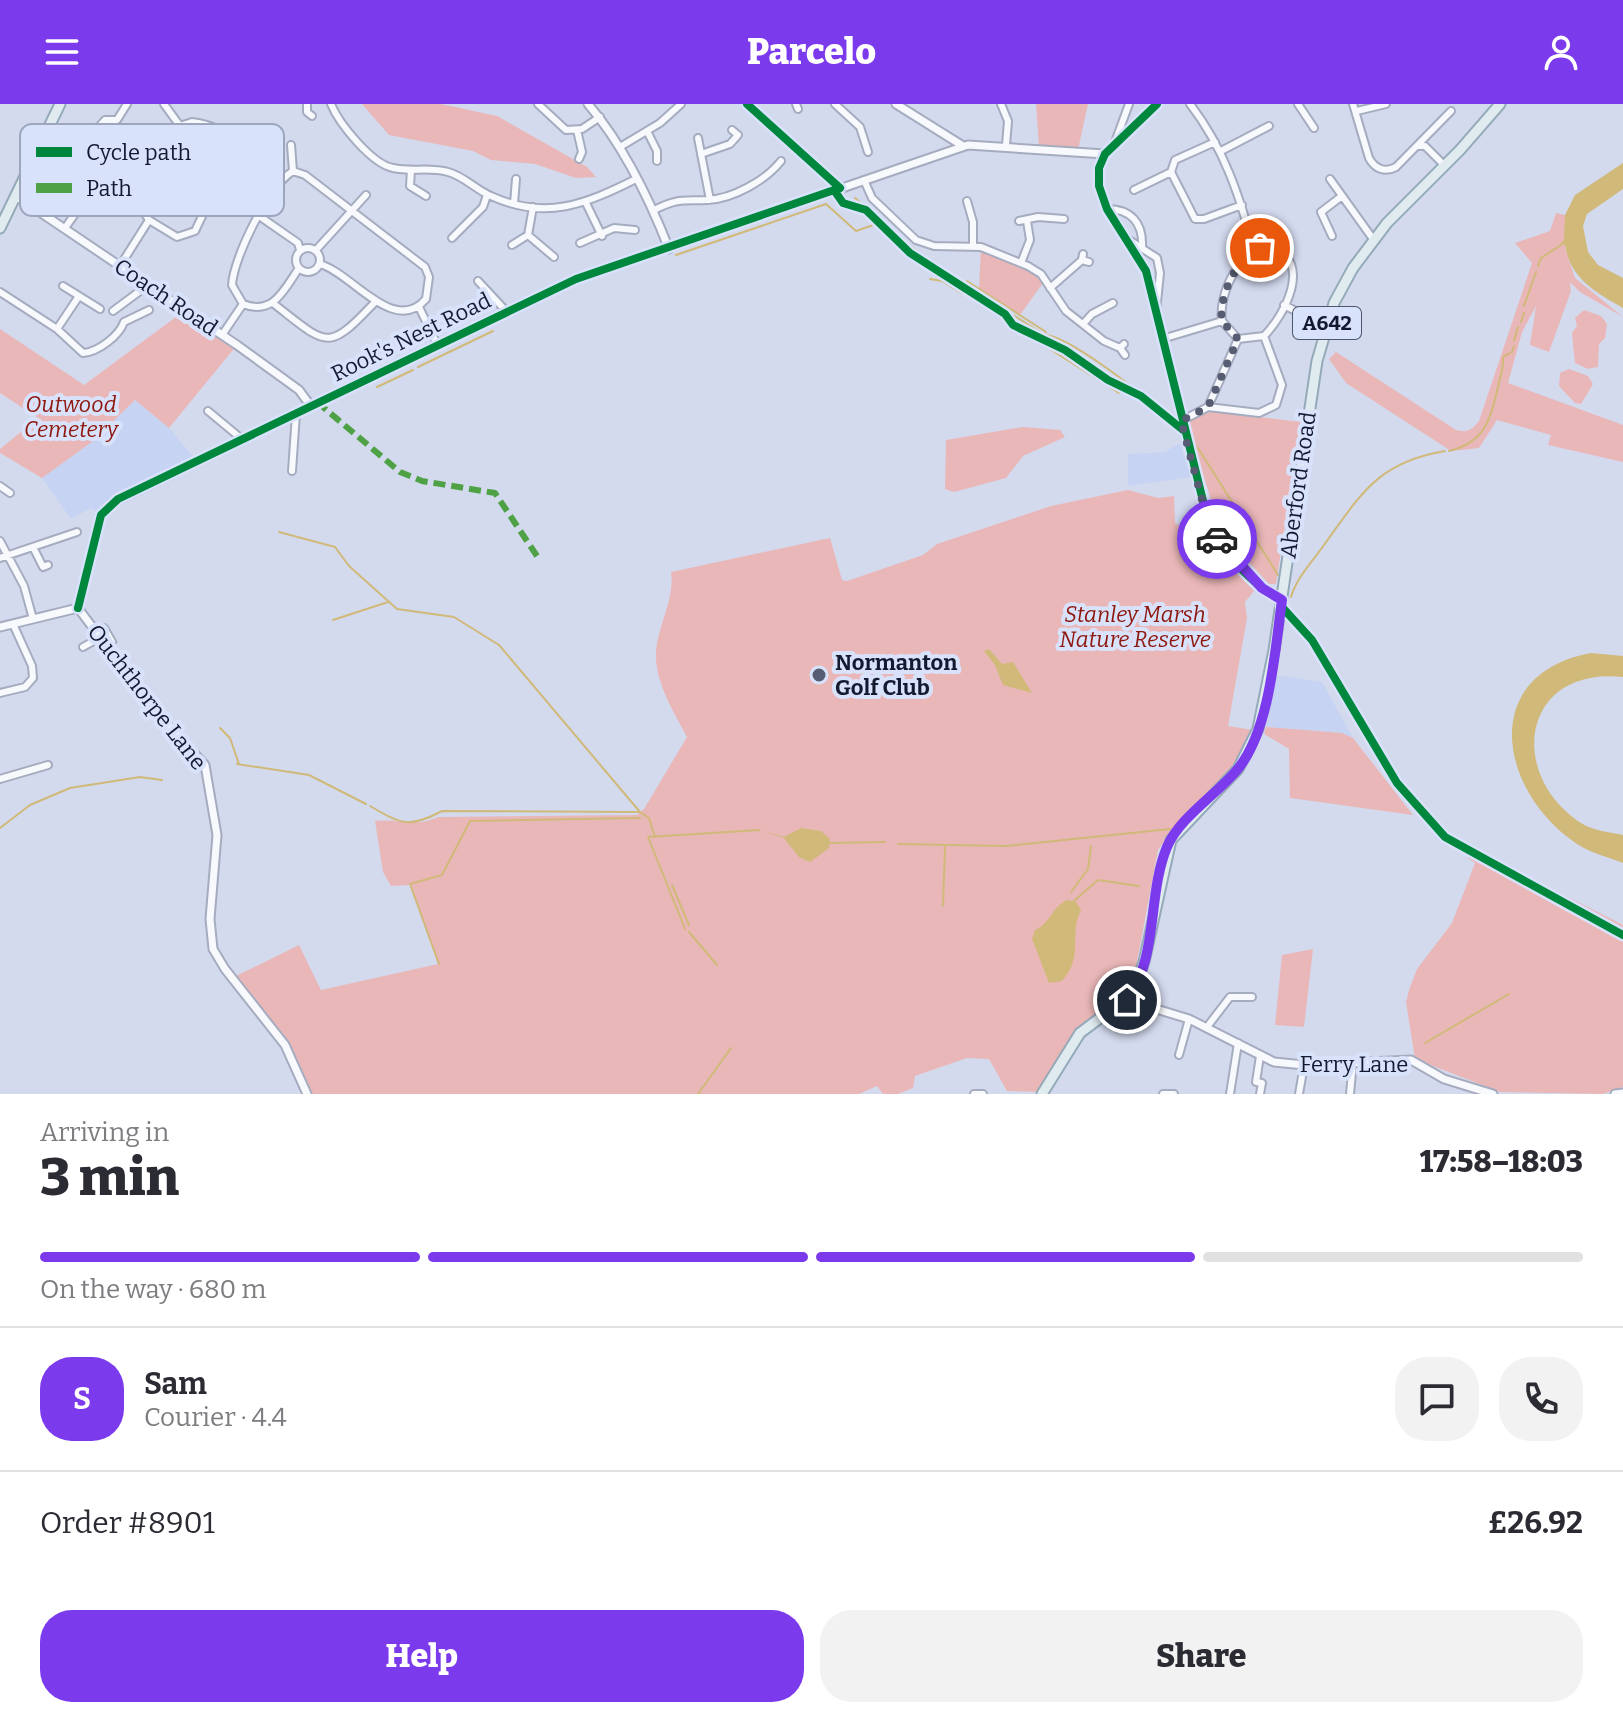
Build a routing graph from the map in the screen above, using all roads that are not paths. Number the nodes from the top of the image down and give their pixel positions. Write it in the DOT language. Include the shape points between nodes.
graph roads {
  1 [pos="60,104"];
  2 [pos="127,104"];
  3 [pos="164,104"];
  4 [pos="307,104"];
  5 [pos="331,104"];
  6 [pos="538,104"];
  7 [pos="588,104"];
  8 [pos="681,104"];
  9 [pos="835,104"];
  10 [pos="896,104"];
  11 [pos="1001,104"];
  12 [pos="1129,104"];
  13 [pos="1157,104"];
  14 [pos="1190,104"];
  15 [pos="1298,104"];
  16 [pos="1500,104"];
  17 [pos="1386,105"];
  18 [pos="671,106"];
  19 [pos="1355,108"];
  20 [pos="1451,111"];
  21 [pos="312,116"];
  22 [pos="600,117"];
  23 [pos="1126,120"];
  24 [pos="50,124"];
  25 [pos="101,124"];
  26 [pos="179,124"];
  27 [pos="1269,126"];
  28 [pos="1314,128"];
  29 [pos="577,130"];
  30 [pos="732,130"];
  31 [pos="1133,130"];
  32 [pos="647,131"];
  33 [pos="698,138"];
  34 [pos="1215,142"];
  35 [pos="865,144"];
  36 [pos="291,145"];
  37 [pos="1006,145"];
  38 [pos="1114,145"];
  39 [pos="666,146"];
  40 [pos="963,146"];
  41 [pos="1417,146"];
  42 [pos="620,147"];
  43 [pos="854,147"];
  44 [pos="657,151"];
  45 [pos="1221,151"];
  46 [pos="868,152"];
  47 [pos="701,154"];
  48 [pos="1105,154"];
  49 [pos="579,159"];
  50 [pos="657,161"];
  51 [pos="781,161"];
  52 [pos="1445,166"];
  53 [pos="411,170"];
  54 [pos="293,171"];
  55 [pos="1171,172"];
  56 [pos="284,178"];
  57 [pos="516,179"];
  58 [pos="636,179"];
  59 [pos="1330,179"];
  60 [pos="864,180"];
  61 [pos="20,188"];
  62 [pos="1134,190"];
  63 [pos="366,195"];
  64 [pos="487,195"];
  65 [pos="16,196"];
  66 [pos="426,196"];
  67 [pos="1342,196"];
  68 [pos="20,199"];
  69 [pos="708,200"];
  70 [pos="967,201"];
  71 [pos="586,203"];
  72 [pos="514,204"];
  73 [pos="1242,205"];
  74 [pos="533,207"];
  75 [pos="1107,209"];
  76 [pos="654,210"];
  77 [pos="352,211"];
  78 [pos="47,216"];
  79 [pos="73,216"];
  80 [pos="146,216"];
  81 [pos="202,216"];
  82 [pos="260,216"];
  83 [pos="1064,219"];
  84 [pos="149,220"];
  85 [pos="1,224"];
  86 [pos="65,228"];
  87 [pos="635,230"];
  88 [pos="528,235"];
  89 [pos="602,236"];
  90 [pos="1332,236"];
  91 [pos="452,238"];
  92 [pos="1126,238"];
  93 [pos="1373,239"];
  94 [pos="580,243"];
  95 [pos="512,245"];
  96 [pos="973,245"];
  97 [pos="1142,246"];
  98 [pos="669,249"];
  99 [pos="300,250"];
  100 [pos="316,250"];
  101 [pos="1254,250"];
  102 [pos="554,257"];
  103 [pos="1085,259"];
  104 [pos="1021,263"];
  105 [pos="320,264"];
  106 [pos="120,266"];
  107 [pos="299,268"];
  108 [pos="478,281"];
  109 [pos="148,285"];
  110 [pos="63,286"];
  111 [pos="1050,288"];
  112 [pos="0,292"];
  113 [pos="79,296"];
  114 [pos="376,301"];
  115 [pos="1113,303"];
  116 [pos="243,304"];
  117 [pos="274,304"];
  118 [pos="1284,305"];
  119 [pos="419,307"];
  120 [pos="100,309"];
  121 [pos="149,310"];
  122 [pos="113,311"];
  123 [pos="506,311"];
  124 [pos="1156,312"];
  125 [pos="1309,318"];
  126 [pos="1222,321"];
  127 [pos="1083,324"];
  128 [pos="57,329"];
  129 [pos="222,335"];
  130 [pos="1264,336"];
  131 [pos="1162,339"];
  132 [pos="1238,339"];
  133 [pos="437,344"];
  134 [pos="1125,355"];
  135 [pos="310,405"];
  136 [pos="1208,407"];
  137 [pos="208,411"];
  138 [pos="296,414"];
  139 [pos="1181,421"];
  140 [pos="243,440"];
  141 [pos="292,471"];
  142 [pos="0,486"];
  143 [pos="10,493"];
  144 [pos="77,532"];
  145 [pos="0,541"];
  146 [pos="33,547"];
  147 [pos="9,554"];
  148 [pos="0,558"];
  149 [pos="48,565"];
  150 [pos="1282,600"];
  151 [pos="78,608"];
  152 [pos="33,619"];
  153 [pos="13,624"];
  154 [pos="0,627"];
  155 [pos="104,628"];
  156 [pos="99,638"];
  157 [pos="83,647"];
  158 [pos="106,648"];
  159 [pos="0,693"];
  160 [pos="48,765"];
  161 [pos="0,779"];
  162 [pos="1253,997"];
  163 [pos="1127,1000"];
  164 [pos="1189,1019"];
  165 [pos="1207,1027"];
  166 [pos="1238,1043"];
  167 [pos="1260,1056"];
  168 [pos="1179,1058"];
  169 [pos="1353,1062"];
  170 [pos="1304,1065"];
  171 [pos="976,1085"];
  172 [pos="1623,1093"];
  173 [pos="307,1094"];
  174 [pos="978,1094"];
  175 [pos="1042,1094"];
  176 [pos="1163,1094"];
  177 [pos="1174,1094"];
  178 [pos="1230,1094"];
  179 [pos="1260,1094"];
  180 [pos="1299,1094"];
  181 [pos="1350,1094"];
  182 [pos="1493,1094"];
  183 [pos="1615,1094"];
  1 -- 24 [label="main road"];
  2 -- 25 [label="street" via="117,120"];
  3 -- 26 [label="street"];
  4 -- 21 [label="street"];
  5 -- 53 [label="street" via="364,149 390,168"];
  6 -- 29 [label="street" via="559,126"];
  7 -- 22 [label="street"];
  8 -- 18 [label="street"];
  9 -- 35 [label="street" via="860,127"];
  10 -- 40 [label="street"];
  11 -- 37 [label="street" via="1008,121"];
  12 -- 23 [label="street"];
  13 -- 31 [label="street"];
  14 -- 34 [label="street"];
  15 -- 28 [label="street"];
  16 -- 52 [label="main road, Aberford Road / A642"];
  17 -- 19 [label="street"];
  18 -- 32 [label="street"];
  19 -- 41 [label="street" via="1373,165 1392,169"];
  20 -- 41 [label="street"];
  22 -- 29 [label="street"];
  22 -- 42 [label="street"];
  23 -- 31 [label="street"];
  23 -- 38 [label="street"];
  27 -- 45 [label="street"];
  29 -- 49 [label="street"];
  30 -- 47 [label="street" via="738,135 730,144"];
  31 -- 38 [label="street"];
  32 -- 42 [label="street"];
  32 -- 44 [label="street"];
  33 -- 47 [label="street"];
  34 -- 45 [label="street"];
  34 -- 55 [label="street" via="1175,160"];
  35 -- 43 [label="street"];
  35 -- 46 [label="street"];
  36 -- 54 [label="street"];
  37 -- 40 [label="street, Rook's Nest Road"];
  37 -- 48 [label="street, Rook's Nest Road"];
  38 -- 48 [label="street"];
  39 -- 44 [label="street"];
  40 -- 60 [label="street, Rook's Nest Road"];
  41 -- 52 [label="street" via="1425,146"];
  42 -- 58 [label="street"];
  44 -- 50 [label="street"];
  45 -- 73 [label="street"];
  47 -- 69 [label="street"];
  48 -- 75 [label="street" via="1099,178"];
  51 -- 69 [label="street" via="755,186"];
  52 -- 93 [label="main road, Aberford Road / A642"];
  53 -- 64 [label="street" via="455,174"];
  53 -- 66 [label="street" via="410,186"];
  54 -- 56 [label="street"];
  54 -- 77 [label="street"];
  55 -- 62 [label="street"];
  55 -- 73 [label="street" via="1195,219"];
  57 -- 72 [label="street"];
  58 -- 71 [label="street"];
  58 -- 76 [label="street"];
  59 -- 67 [label="street"];
  60 -- 96 [label="street" via="872,198 916,240 934,246"];
  60 -- 98 [label="street, Rook's Nest Road"];
  61 -- 65 [label="main road"];
  63 -- 77 [label="street"];
  64 -- 72 [label="street"];
  64 -- 91 [label="street" via="483,207"];
  65 -- 68 [label="street, Coach Road"];
  65 -- 85 [label="main road"];
  67 -- 90 [label="street" via="1321,212"];
  67 -- 93 [label="street"];
  69 -- 76 [label="street" via="677,198"];
  70 -- 96 [label="street"];
  71 -- 74 [label="street"];
  71 -- 89 [label="street"];
  72 -- 74 [label="street"];
  73 -- 101 [label="street"];
  74 -- 88 [label="street"];
  75 -- 92 [label="street"];
  75 -- 97 [label="street" via="1134,218"];
  76 -- 98 [label="street"];
  77 -- 100 [label="street"];
  77 -- 119 [label="street" via="425,267 429,288"];
  78 -- 86 [label="street, Coach Road"];
  79 -- 86 [label="street"];
  80 -- 84 [label="street"];
  81 -- 84 [label="street" via="195,231 177,237"];
  82 -- 99 [label="street" via="298,243"];
  82 -- 116 [label="street" via="233,277"];
  83 -- 104 [label="street" via="1023,221 1030,240"];
  84 -- 106 [label="street"];
  86 -- 106 [label="street, Coach Road"];
  87 -- 89 [label="street" via="614,228"];
  88 -- 95 [label="street"];
  88 -- 102 [label="street"];
  89 -- 94 [label="street"];
  92 -- 97 [label="street"];
  92 -- 124 [label="street" via="1146,271"];
  93 -- 150 [label="main road, Aberford Road / A642" via="1342,285 1321,343"];
  96 -- 104 [label="street"];
  97 -- 124 [label="street" via="1159,265"];
  98 -- 123 [label="street, Rook's Nest Road" via="576,279"];
  99 -- 100 [label="street"];
  99 -- 107 [label="street"];
  100 -- 105 [label="street"];
  101 -- 118 [label="street" via="1277,249 1291,262 1294,279"];
  101 -- 126 [label="street" via="1242,261 1222,302"];
  103 -- 111 [label="street"];
  104 -- 111 [label="street" via="1041,274"];
  105 -- 107 [label="street" via="311,272"];
  105 -- 114 [label="street" via="343,274"];
  106 -- 109 [label="street, Coach Road"];
  107 -- 117 [label="street"];
  108 -- 123 [label="street"];
  109 -- 122 [label="street"];
  109 -- 129 [label="street, Coach Road"];
  110 -- 113 [label="street"];
  111 -- 127 [label="street"];
  112 -- 128 [label="street"];
  113 -- 120 [label="street"];
  113 -- 128 [label="street"];
  114 -- 117 [label="street" via="345,333 324,339"];
  114 -- 119 [label="street" via="395,312"];
  115 -- 127 [label="street"];
  116 -- 117 [label="street"];
  116 -- 129 [label="street"];
  118 -- 125 [label="street"];
  118 -- 130 [label="street"];
  119 -- 133 [label="street"];
  121 -- 128 [label="street" via="124,322 120,331 89,353 79,351"];
  123 -- 133 [label="street, Rook's Nest Road"];
  124 -- 131 [label="street"];
  126 -- 131 [label="street"];
  126 -- 132 [label="street"];
  127 -- 134 [label="street" via="1104,341 1122,346"];
  129 -- 135 [label="street, Coach Road" via="299,390"];
  130 -- 132 [label="street"];
  130 -- 136 [label="street" via="1282,385 1276,405 1259,413"];
  131 -- 139 [label="street"];
  132 -- 136 [label="street"];
  133 -- 135 [label="street, Rook's Nest Road"];
  135 -- 138 [label="street, Rook's Nest Road"];
  136 -- 139 [label="street"];
  137 -- 140 [label="street"];
  138 -- 140 [label="street, Rook's Nest Road"];
  138 -- 141 [label="street"];
  139 -- 150 [label="street" via="1216,538 1262,588"];
  140 -- 151 [label="street, Rook's Nest Road" via="107,507"];
  142 -- 143 [label="street"];
  144 -- 146 [label="street"];
  145 -- 147 [label="street"];
  146 -- 147 [label="street"];
  146 -- 149 [label="street" via="43,567"];
  147 -- 148 [label="street"];
  147 -- 152 [label="street"];
  150 -- 163 [label="main road, Aberford Road / A642" via="1252,746 1238,769 1171,840 1144,962"];
  151 -- 152 [label="street"];
  151 -- 156 [label="street, Ouchthorpe Lane"];
  152 -- 153 [label="street"];
  153 -- 154 [label="street"];
  153 -- 159 [label="street" via="33,678 25,687"];
  155 -- 158 [label="street" via="112,642"];
  156 -- 157 [label="street"];
  156 -- 158 [label="street, Ouchthorpe Lane"];
  158 -- 173 [label="street, Ouchthorpe Lane" via="205,765 217,835 210,919 213,949 285,1045"];
  160 -- 161 [label="street"];
  162 -- 165 [label="street" via="1230,997"];
  163 -- 164 [label="street, Ferry Lane"];
  163 -- 175 [label="main road" via="1080,1033"];
  164 -- 165 [label="street, Ferry Lane"];
  164 -- 168 [label="street"];
  165 -- 166 [label="street, Ferry Lane"];
  166 -- 167 [label="street, Ferry Lane"];
  166 -- 178 [label="street"];
  167 -- 170 [label="street, Ferry Lane"];
  167 -- 179 [label="street"];
  169 -- 170 [label="street, Ferry Lane"];
  169 -- 181 [label="street"];
  169 -- 182 [label="street, Ferry Lane" via="1411,1060 1444,1079"];
  170 -- 180 [label="street"];
  171 -- 174 [label="street"];
  172 -- 183 [label="street"];
  176 -- 177 [label="street"];
}
